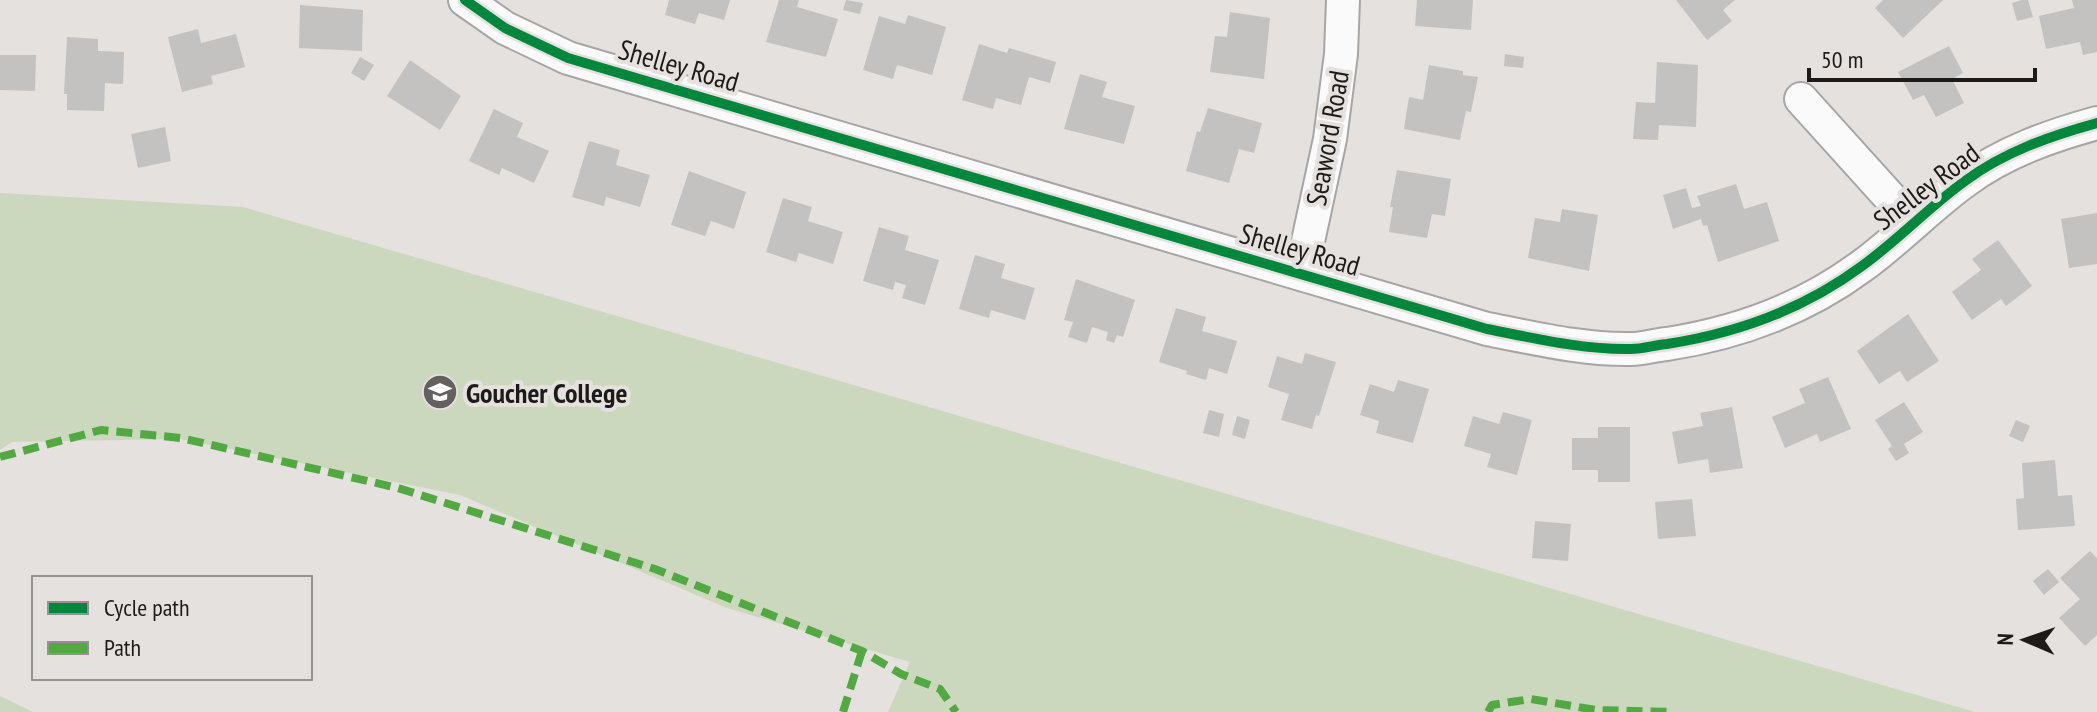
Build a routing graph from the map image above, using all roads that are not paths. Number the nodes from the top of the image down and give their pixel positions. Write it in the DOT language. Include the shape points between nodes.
graph roads {
  1 [pos="465,0"];
  2 [pos="1343,0"];
  3 [pos="1801,99"];
  4 [pos="2097,123"];
  5 [pos="1913,223"];
  6 [pos="1301,274"];
  1 -- 6 [label="street, Shelley Road" via="505,28 568,58"];
  2 -- 6 [label="street, Seaword Road" via="1330,139"];
  3 -- 5 [label="street"];
  4 -- 5 [label="street, Shelley Road" via="2008,155 1966,180"];
  5 -- 6 [label="street, Shelley Road" via="1863,266 1811,299 1758,322 1697,339 1631,349 1565,344 1487,329"];
}
